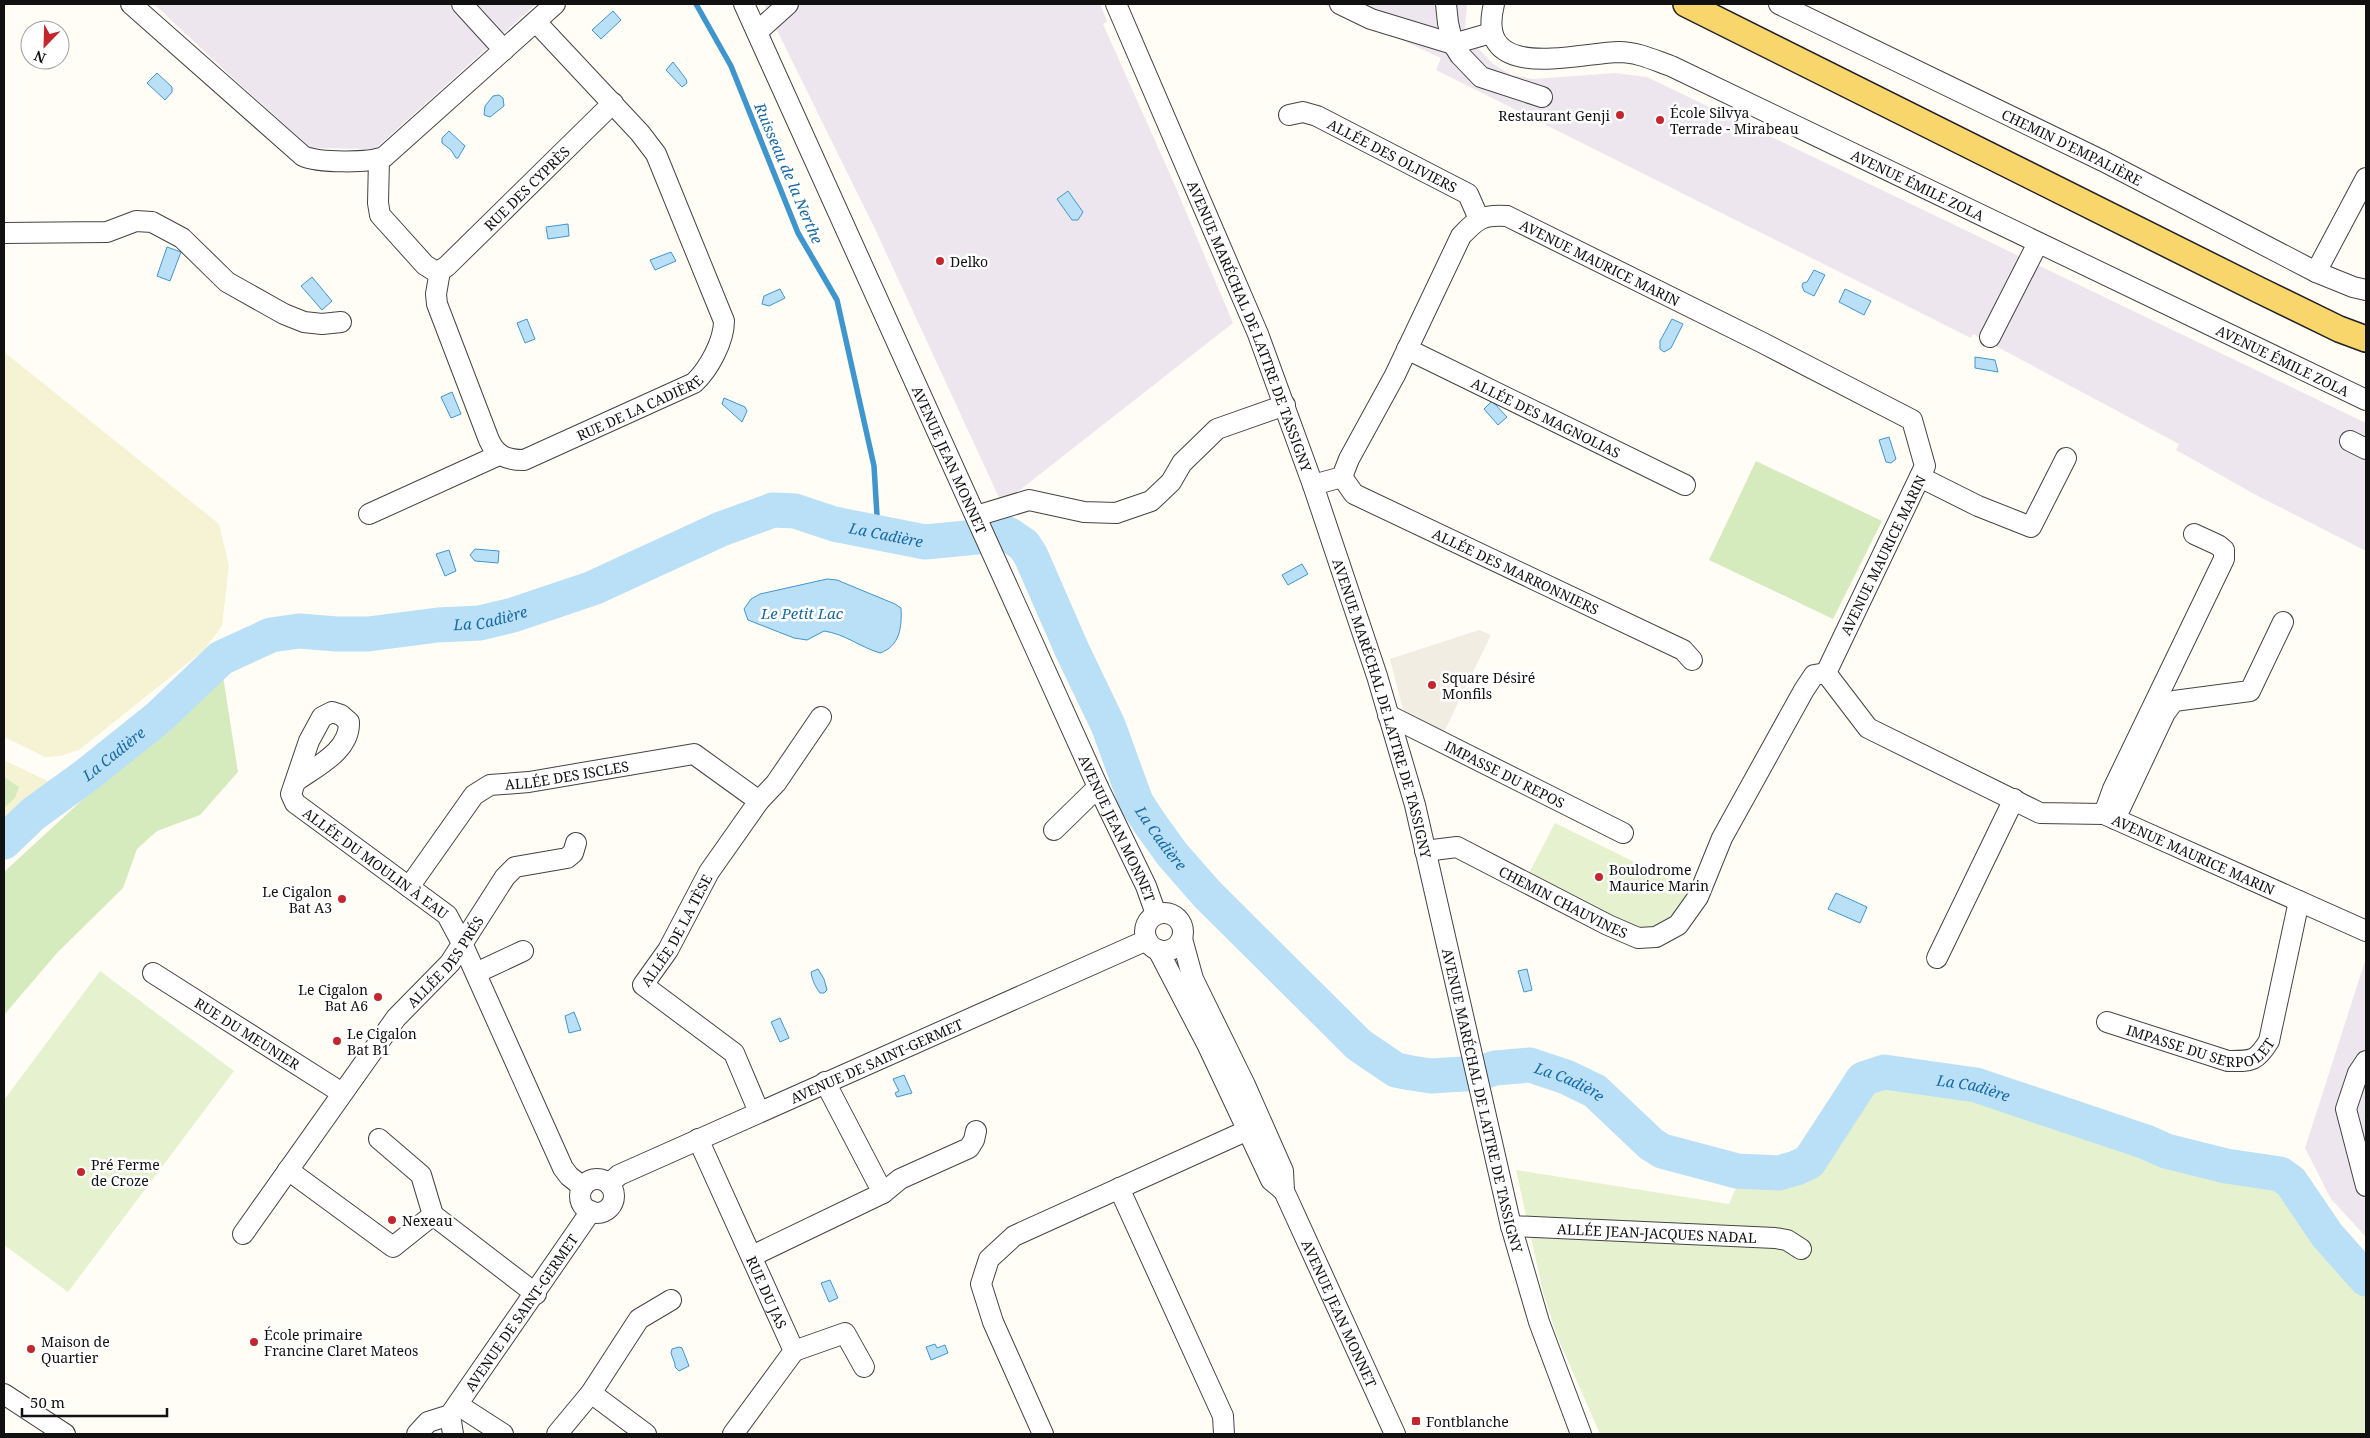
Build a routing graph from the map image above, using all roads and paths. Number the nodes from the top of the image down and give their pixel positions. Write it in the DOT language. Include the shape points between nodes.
graph roads {
  1 [pos="131,4"];
  2 [pos="462,4"];
  3 [pos="555,4"];
  4 [pos="744,4"];
  5 [pos="788,4"];
  6 [pos="1116,4"];
  7 [pos="1340,4"];
  8 [pos="1446,4"];
  9 [pos="1493,4"];
  10 [pos="1686,4"];
  11 [pos="1779,4"];
  12 [pos="536,22"];
  13 [pos="757,32"];
  14 [pos="1491,32"];
  15 [pos="1453,44"];
  16 [pos="504,50"];
  17 [pos="1542,97"];
  18 [pos="612,103"];
  19 [pos="1290,115"];
  20 [pos="380,159"];
  21 [pos="2366,178"];
  22 [pos="1479,219"];
  23 [pos="4,233"];
  24 [pos="2038,243"];
  25 [pos="440,271"];
  26 [pos="2316,272"];
  27 [pos="2366,290"];
  28 [pos="341,322"];
  29 [pos="1990,337"];
  30 [pos="2366,340"];
  31 [pos="1407,349"];
  32 [pos="2366,400"];
  33 [pos="1285,405"];
  34 [pos="499,455"];
  35 [pos="2066,458"];
  36 [pos="1342,477"];
  37 [pos="1920,477"];
  38 [pos="1313,485"];
  39 [pos="1685,485"];
  40 [pos="368,514"];
  41 [pos="978,522"];
  42 [pos="2194,534"];
  43 [pos="2283,622"];
  44 [pos="1692,660"];
  45 [pos="1826,673"];
  46 [pos="1388,715"];
  47 [pos="821,717"];
  48 [pos="296,781"];
  49 [pos="1098,787"];
  50 [pos="2014,799"];
  51 [pos="759,801"];
  52 [pos="2109,817"];
  53 [pos="1054,830"];
  54 [pos="1623,832"];
  55 [pos="576,843"];
  56 [pos="1425,851"];
  57 [pos="409,887"];
  58 [pos="2299,901"];
  59 [pos="1156,914"];
  60 [pos="2366,931"];
  61 [pos="1182,939"];
  62 [pos="462,943"];
  63 [pos="1152,945"];
  64 [pos="523,951"];
  65 [pos="1936,958"];
  66 [pos="153,973"];
  67 [pos="476,973"];
  68 [pos="2107,1022"];
  69 [pos="2366,1061"];
  70 [pos="825,1082"];
  71 [pos="342,1093"];
  72 [pos="759,1112"];
  73 [pos="1248,1130"];
  74 [pos="976,1131"];
  75 [pos="379,1139"];
  76 [pos="698,1139"];
  77 [pos="288,1170"];
  78 [pos="609,1184"];
  79 [pos="2366,1186"];
  80 [pos="583,1187"];
  81 [pos="1120,1188"];
  82 [pos="1284,1191"];
  83 [pos="883,1193"];
  84 [pos="591,1211"];
  85 [pos="433,1215"];
  86 [pos="1511,1226"];
  87 [pos="243,1234"];
  88 [pos="1801,1249"];
  89 [pos="752,1256"];
  90 [pos="536,1294"];
  91 [pos="671,1300"];
  92 [pos="794,1351"];
  93 [pos="864,1366"];
  94 [pos="591,1393"];
  95 [pos="4,1394"];
  96 [pos="454,1418"];
  97 [pos="44,1428"];
  98 [pos="66,1434"];
  99 [pos="417,1434"];
  100 [pos="503,1434"];
  101 [pos="557,1434"];
  102 [pos="646,1434"];
  103 [pos="733,1434"];
  104 [pos="1043,1434"];
  105 [pos="1224,1434"];
  106 [pos="1395,1434"];
  107 [pos="1581,1434"];
  1 -- 20 [label="street" via="303,156 319,160"];
  2 -- 16 [label="street"];
  3 -- 12 [label="street"];
  4 -- 13 [label="street, AVENUE JEAN MONNET"];
  5 -- 13 [label="street"];
  6 -- 33 [label="street, AVENUE MARÉCHAL DE LATTRE DE TASSIGNY" via="1258,334"];
  7 -- 15 [label="street" via="1371,19"];
  8 -- 15 [label="street"];
  9 -- 14 [label="street"];
  10 -- 30 [label="main road"];
  11 -- 26 [label="street, CHEMIN D'EMPALIÈRE" via="2112,166"];
  12 -- 16 [label="street"];
  12 -- 18 [label="street, RUE DE LA CADIÈRE"];
  13 -- 41 [label="street, AVENUE JEAN MONNET"];
  14 -- 15 [label="street"];
  14 -- 24 [label="street, AVENUE ÉMILE ZOLA" via="1502,49 1525,59 1620,52 1639,54 1671,66"];
  15 -- 17 [label="street" via="1482,77"];
  16 -- 20 [label="street"];
  18 -- 25 [label="street, RUE DES CYPRÈS"];
  18 -- 34 [label="street, RUE DE LA CADIÈRE" via="656,154 724,321 724,331 702,376 694,383 524,460"];
  19 -- 22 [label="street, ALLÉE DES OLIVIERS" via="1303,112 1317,116 1468,194"];
  20 -- 25 [label="street" via="380,215 425,265"];
  21 -- 26 [label="street"];
  22 -- 31 [label="street" via="1461,236"];
  22 -- 37 [label="street, AVENUE MAURICE MARIN" via="1492,215 1507,216 1912,420 1925,466"];
  23 -- 28 [label="street" via="107,232 136,221 152,222 182,238 227,282 284,314 304,322"];
  24 -- 29 [label="street"];
  24 -- 32 [label="street, AVENUE ÉMILE ZOLA"];
  25 -- 34 [label="street" via="437,304 489,440"];
  26 -- 27 [label="street, CHEMIN D'EMPALIÈRE"];
  31 -- 36 [label="street"];
  31 -- 39 [label="street, ALLÉE DES MAGNOLIAS"];
  33 -- 38 [label="street, AVENUE MARÉCHAL DE LATTRE DE TASSIGNY"];
  33 -- 41 [label="street" via="1217,429 1151,501 1116,513 1084,512 1029,500"];
  34 -- 40 [label="street"];
  35 -- 37 [label="street" via="2031,527 1978,506"];
  36 -- 38 [label="street"];
  36 -- 44 [label="street, ALLÉE DES MARRONNIERS" via="1354,494 1683,650"];
  37 -- 45 [label="street, AVENUE MAURICE MARIN"];
  38 -- 46 [label="street, AVENUE MARÉCHAL DE LATTRE DE TASSIGNY"];
  41 -- 49 [label="street, AVENUE JEAN MONNET"];
  42 -- 52 [label="street" via="2224,550 2224,559 2113,789"];
  43 -- 52 [label="street" via="2250,690 2174,701"];
  45 -- 50 [label="street, AVENUE MAURICE MARIN" via="1868,728"];
  45 -- 56 [label="street, CHEMIN CHAUVINES" via="1814,675 1804,690 1722,838 1698,897 1678,926 1656,937 1638,938 1608,925 1457,847"];
  46 -- 54 [label="street, IMPASSE DU REPOS"];
  46 -- 56 [label="street, AVENUE MARÉCHAL DE LATTRE DE TASSIGNY"];
  47 -- 51 [label="street" via="776,784"];
  48 -- 57 [label="street, ALLÉE DU MOULIN À EAU" via="292,794 295,803"];
  49 -- 53 [label="street"];
  49 -- 59 [label="street, AVENUE JEAN MONNET" via="1146,886"];
  50 -- 52 [label="street, AVENUE MAURICE MARIN" via="2040,813"];
  50 -- 65 [label="street"];
  51 -- 57 [label="street, ALLÉE DES ISCLES" via="694,754 529,782 490,785 474,795"];
  51 -- 72 [label="street, ALLÉE DE LA TÈSE" via="709,872 668,950 643,985 734,1053"];
  52 -- 58 [label="street, AVENUE MAURICE MARIN"];
  55 -- 62 [label="street, ALLÉE DES PRÉS" via="567,858 515,867"];
  56 -- 86 [label="street, AVENUE MARÉCHAL DE LATTRE DE TASSIGNY"];
  57 -- 62 [label="street, ALLÉE DU MOULIN À EAU" via="447,915"];
  58 -- 60 [label="street, AVENUE MAURICE MARIN"];
  58 -- 68 [label="street, IMPASSE DU SERPOLET" via="2269,1041 2260,1055 2248,1061 2228,1061"];
  59 -- 61 [label="street" via="1171,914 1177,918 1183,932"];
  59 -- 63 [label="street" via="1146,925"];
  61 -- 63 [label="street" via="1172,949"];
  61 -- 82 [label="street, AVENUE JEAN MONNET" via="1193,979 1283,1171"];
  62 -- 67 [label="street, ALLÉE DU MOULIN À EAU"];
  62 -- 71 [label="street, ALLÉE DES PRÉS" via="450,963 396,1018"];
  63 -- 70 [label="street, AVENUE DE SAINT-GERMET"];
  63 -- 73 [label="street, AVENUE JEAN MONNET"];
  64 -- 67 [label="street"];
  66 -- 71 [label="street, RUE DU MEUNIER"];
  67 -- 80 [label="street, ALLÉE DU MOULIN À EAU" via="563,1168"];
  69 -- 79 [label="street" via="2358,1073 2346,1109"];
  70 -- 72 [label="street, AVENUE DE SAINT-GERMET"];
  70 -- 83 [label="street"];
  71 -- 77 [label="street, ALLÉE DES PRÉS"];
  72 -- 76 [label="street, AVENUE DE SAINT-GERMET"];
  73 -- 81 [label="street"];
  73 -- 82 [label="street, AVENUE JEAN MONNET" via="1271,1180"];
  74 -- 83 [label="street" via="969,1148 900,1179"];
  75 -- 85 [label="street" via="421,1175"];
  76 -- 78 [label="street, AVENUE DE SAINT-GERMET" via="619,1176"];
  76 -- 89 [label="street, RUE DU JAS"];
  77 -- 85 [label="street" via="393,1247"];
  77 -- 87 [label="street, ALLÉE DES PRÉS"];
  78 -- 80 [label="street" via="595,1179"];
  78 -- 84 [label="street" via="614,1194 611,1205 602,1212"];
  80 -- 84 [label="street" via="581,1201"];
  81 -- 104 [label="street" via="1014,1236 989,1259 981,1284 993,1322"];
  81 -- 105 [label="street" via="1223,1416"];
  82 -- 106 [label="street, AVENUE JEAN MONNET"];
  83 -- 89 [label="street"];
  84 -- 90 [label="street, AVENUE DE SAINT-GERMET"];
  85 -- 90 [label="street"];
  86 -- 88 [label="street, ALLÉE JEAN-JACQUES NADAL" via="1775,1238 1787,1240"];
  86 -- 107 [label="street, AVENUE MARÉCHAL DE LATTRE DE TASSIGNY" via="1539,1322"];
  89 -- 92 [label="street, RUE DU JAS"];
  90 -- 96 [label="street, AVENUE DE SAINT-GERMET"];
  91 -- 94 [label="street" via="640,1318"];
  92 -- 93 [label="street" via="845,1333"];
  92 -- 103 [label="street"];
  94 -- 101 [label="street"];
  94 -- 102 [label="street"];
  95 -- 97 [label="street"];
  96 -- 99 [label="street" via="428,1422"];
  96 -- 100 [label="street"];
  97 -- 98 [label="street"];
}
